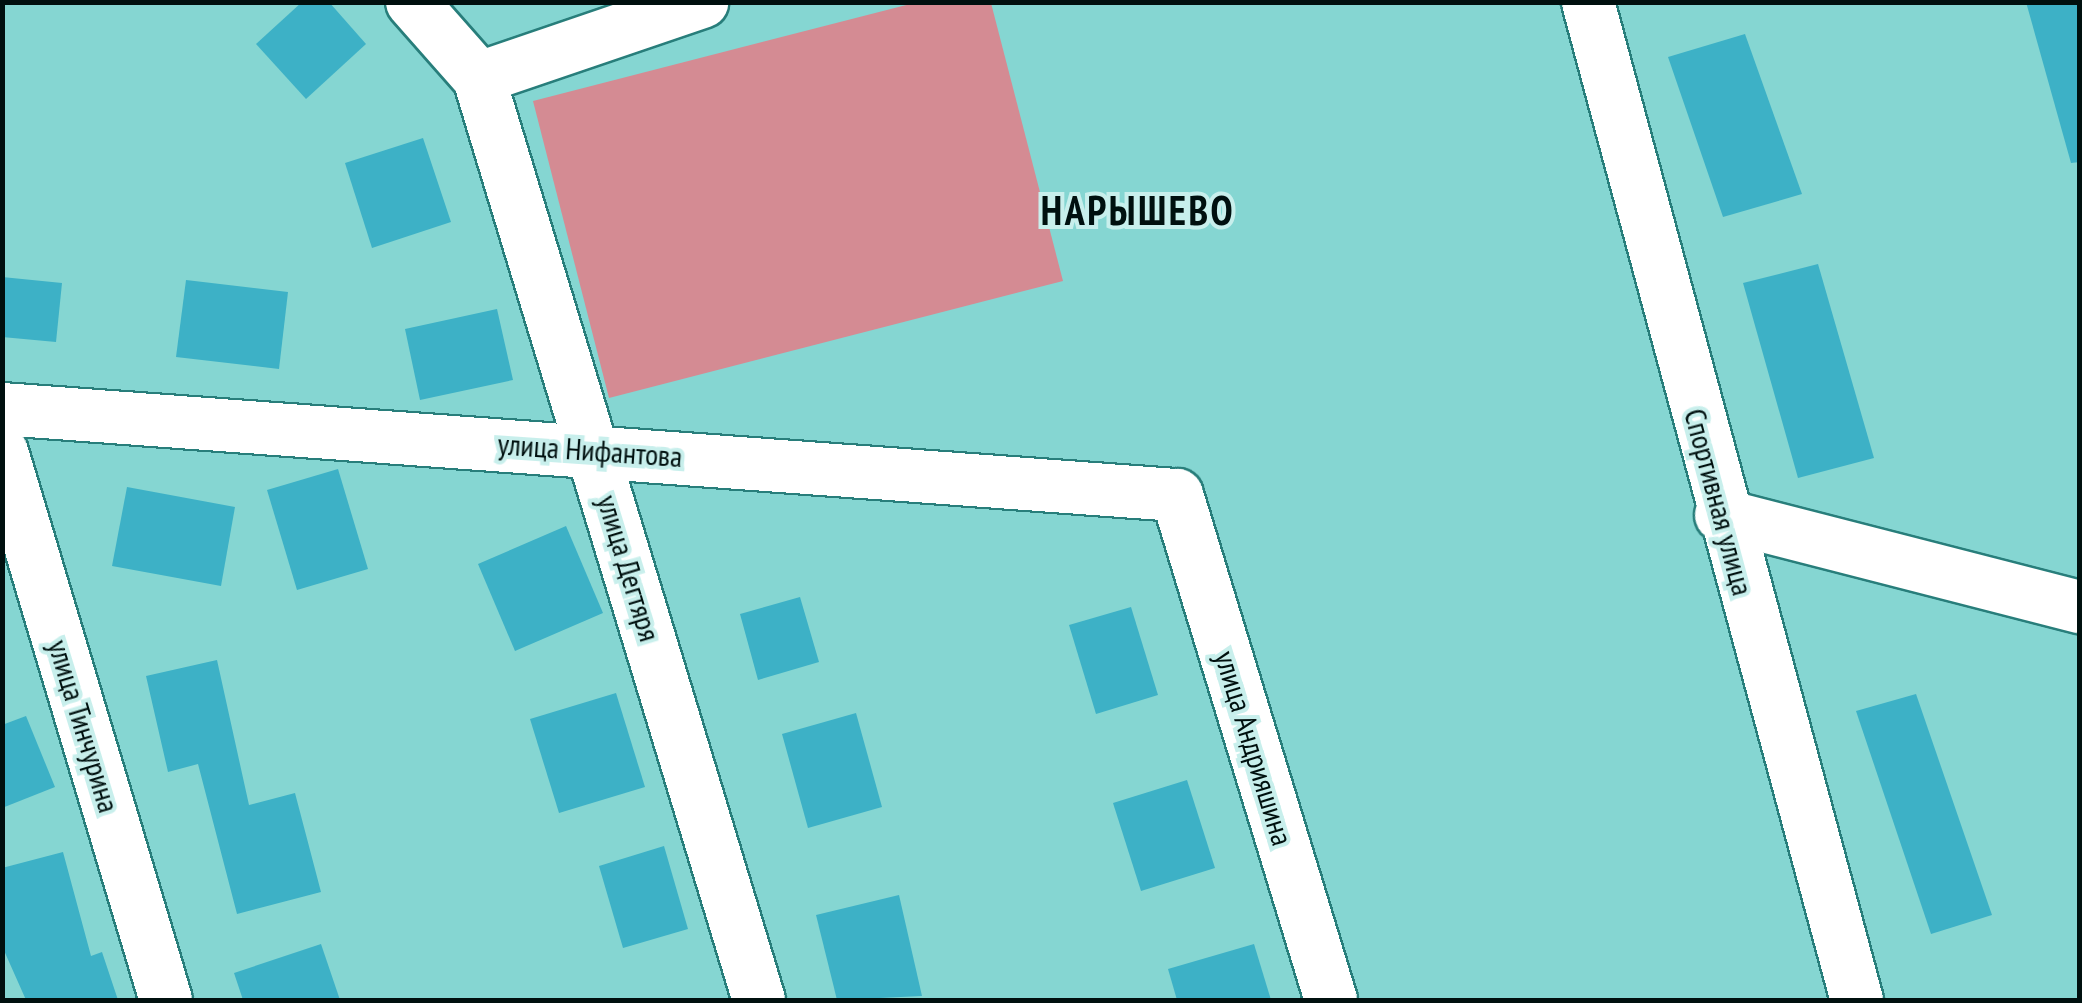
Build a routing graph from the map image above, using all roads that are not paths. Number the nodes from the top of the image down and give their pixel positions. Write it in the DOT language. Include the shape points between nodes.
graph roads {
  1 [pos="412,2"];
  2 [pos="702,2"];
  3 [pos="1588,2"];
  4 [pos="479,78"];
  5 [pos="2,409"];
  6 [pos="594,450"];
  7 [pos="2,452"];
  8 [pos="1177,495"];
  9 [pos="1721,514"];
  10 [pos="2080,606"];
  11 [pos="166,1000"];
  12 [pos="759,1000"];
  13 [pos="1331,1000"];
  14 [pos="1857,1000"];
  1 -- 4 [label="street"];
  2 -- 4 [label="street"];
  3 -- 9 [label="street, Спортивная улица"];
  4 -- 6 [label="street, улица Дегтяря"];
  5 -- 6 [label="street, улица Нифантова"];
  6 -- 8 [label="street, улица Нифантова"];
  6 -- 12 [label="street, улица Дегтяря"];
  7 -- 11 [label="street, улица Тинчурина"];
  8 -- 13 [label="street, улица Андрияшина"];
  9 -- 10 [label="street"];
  9 -- 14 [label="street, Спортивная улица"];
}
